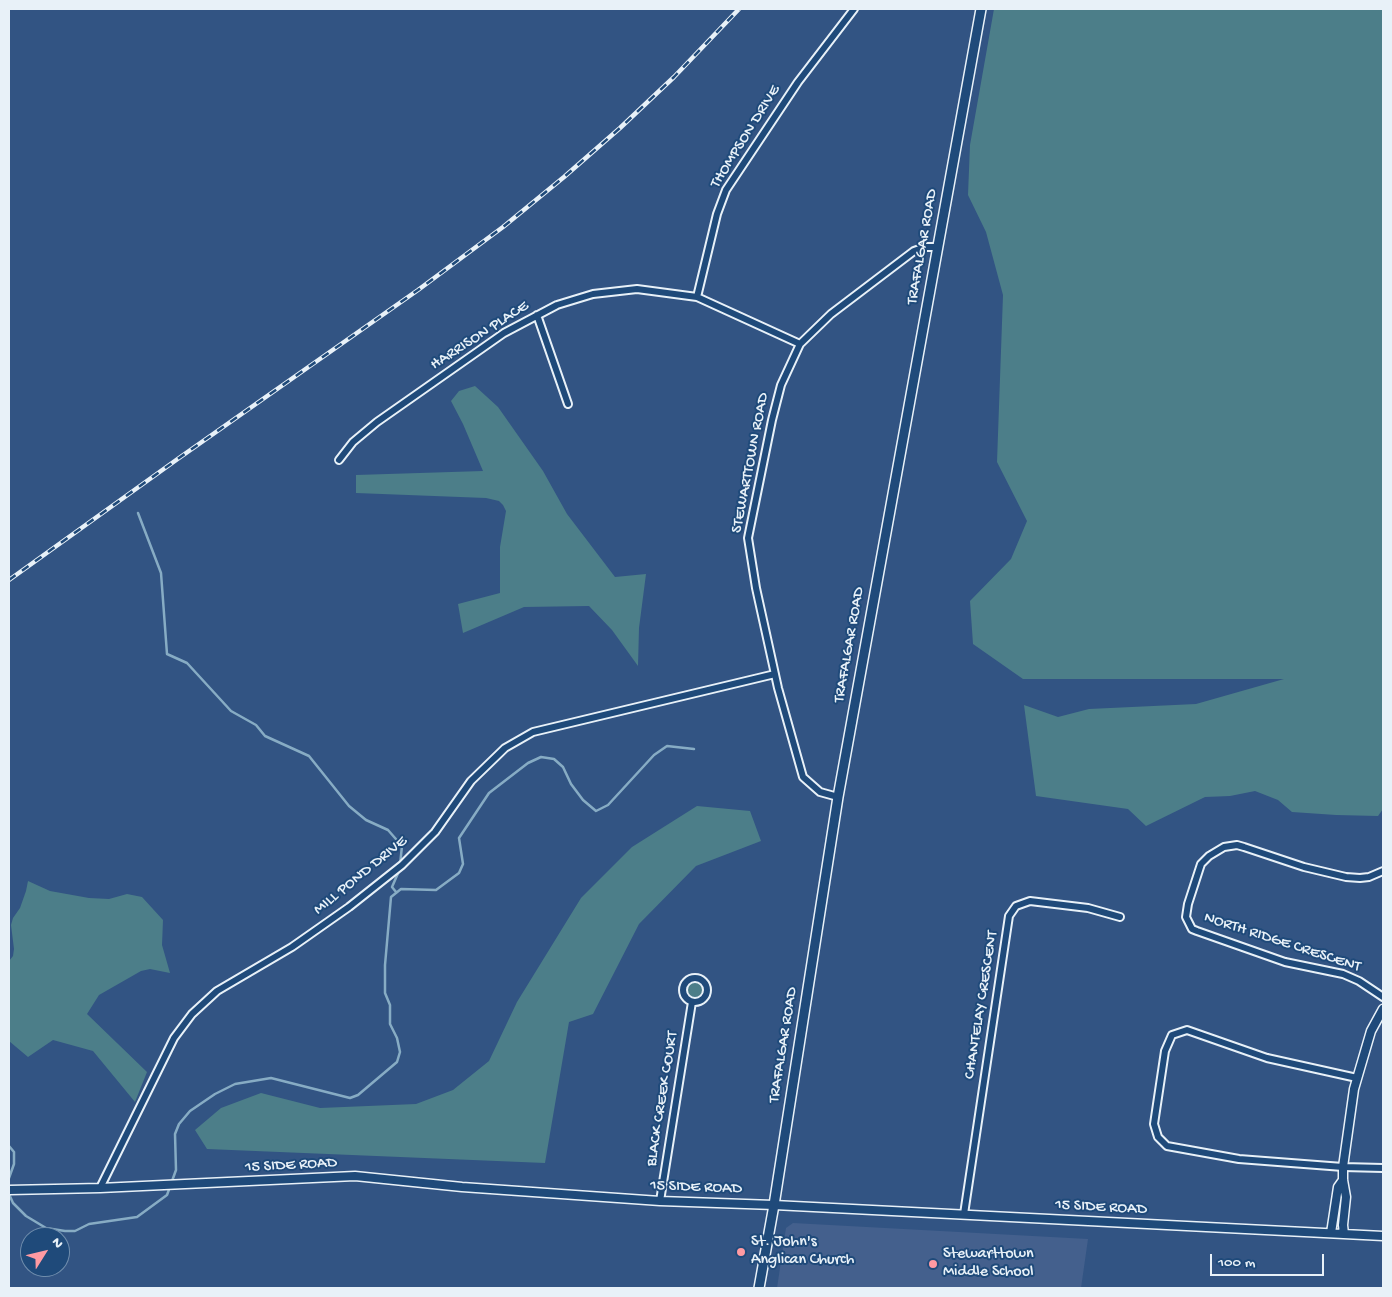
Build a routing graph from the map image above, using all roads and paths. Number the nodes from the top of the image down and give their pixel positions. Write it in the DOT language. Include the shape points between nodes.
graph roads {
  1 [pos="854,9"];
  2 [pos="981,9"];
  3 [pos="938,247"];
  4 [pos="697,297"];
  5 [pos="537,315"];
  6 [pos="800,344"];
  7 [pos="568,404"];
  8 [pos="340,460"];
  9 [pos="774,674"];
  10 [pos="838,797"];
  11 [pos="1383,871"];
  12 [pos="1120,917"];
  13 [pos="1383,997"];
  14 [pos="692,1002"];
  15 [pos="1383,1010"];
  16 [pos="1357,1078"];
  17 [pos="1343,1167"];
  18 [pos="1383,1168"];
  19 [pos="1343,1180"];
  20 [pos="100,1188"];
  21 [pos="9,1190"];
  22 [pos="660,1201"];
  23 [pos="774,1205"];
  24 [pos="964,1214"];
  25 [pos="1331,1233"];
  26 [pos="1344,1234"];
  27 [pos="1383,1236"];
  28 [pos="759,1288"];
  1 -- 4 [label="street, THOMPSON DRIVE" via="798,82 726,190"];
  2 -- 3 [label="main road, TRAFALGAR ROAD"];
  3 -- 6 [label="street, STEWARTTOWN ROAD" via="914,251 831,314"];
  3 -- 10 [label="main road, TRAFALGAR ROAD"];
  4 -- 5 [label="street, HARRISON PLACE" via="628,290 593,294"];
  4 -- 6 [label="street, HARRISON PLACE"];
  5 -- 7 [label="street"];
  5 -- 8 [label="street, HARRISON PLACE" via="504,333 377,422 353,442"];
  6 -- 9 [label="street, STEWARTTOWN ROAD" via="781,385 748,538"];
  9 -- 10 [label="street, STEWARTTOWN ROAD" via="803,777 820,792"];
  9 -- 20 [label="street, MILL POND DRIVE" via="533,732 505,748 472,781 435,832 402,865 292,947 217,991 192,1014 174,1038"];
  10 -- 23 [label="main road, TRAFALGAR ROAD"];
  11 -- 13 [label="street, NORTH RIDGE CRESCENT" via="1369,877 1346,877 1304,867 1244,846 1224,847 1201,864 1186,917 1197,932 1285,962 1343,974"];
  12 -- 24 [label="street, CHANTELAY CRESCENT" via="1088,908 1030,902 1016,906 1009,916"];
  14 -- 22 [label="street, BLACK CREEK COURT"];
  15 -- 16 [label="street" via="1371,1031"];
  16 -- 17 [label="street"];
  16 -- 17 [label="street" via="1267,1058 1187,1030 1172,1035 1165,1051 1154,1124 1158,1137 1167,1146 1239,1160"];
  17 -- 18 [label="street"];
  17 -- 19 [label="street"];
  19 -- 25 [label="street" via="1338,1187"];
  19 -- 26 [label="street" via="1346,1197"];
  20 -- 21 [label="street, 15 SIDE ROAD"];
  20 -- 22 [label="street, 15 SIDE ROAD" via="355,1176"];
  22 -- 23 [label="street, 15 SIDE ROAD"];
  23 -- 24 [label="street, 15 SIDE ROAD"];
  23 -- 28 [label="main road, TRAFALGAR ROAD"];
  24 -- 25 [label="street, 15 SIDE ROAD"];
  25 -- 26 [label="street, 15 SIDE ROAD"];
  26 -- 27 [label="street, 15 SIDE ROAD"];
}
